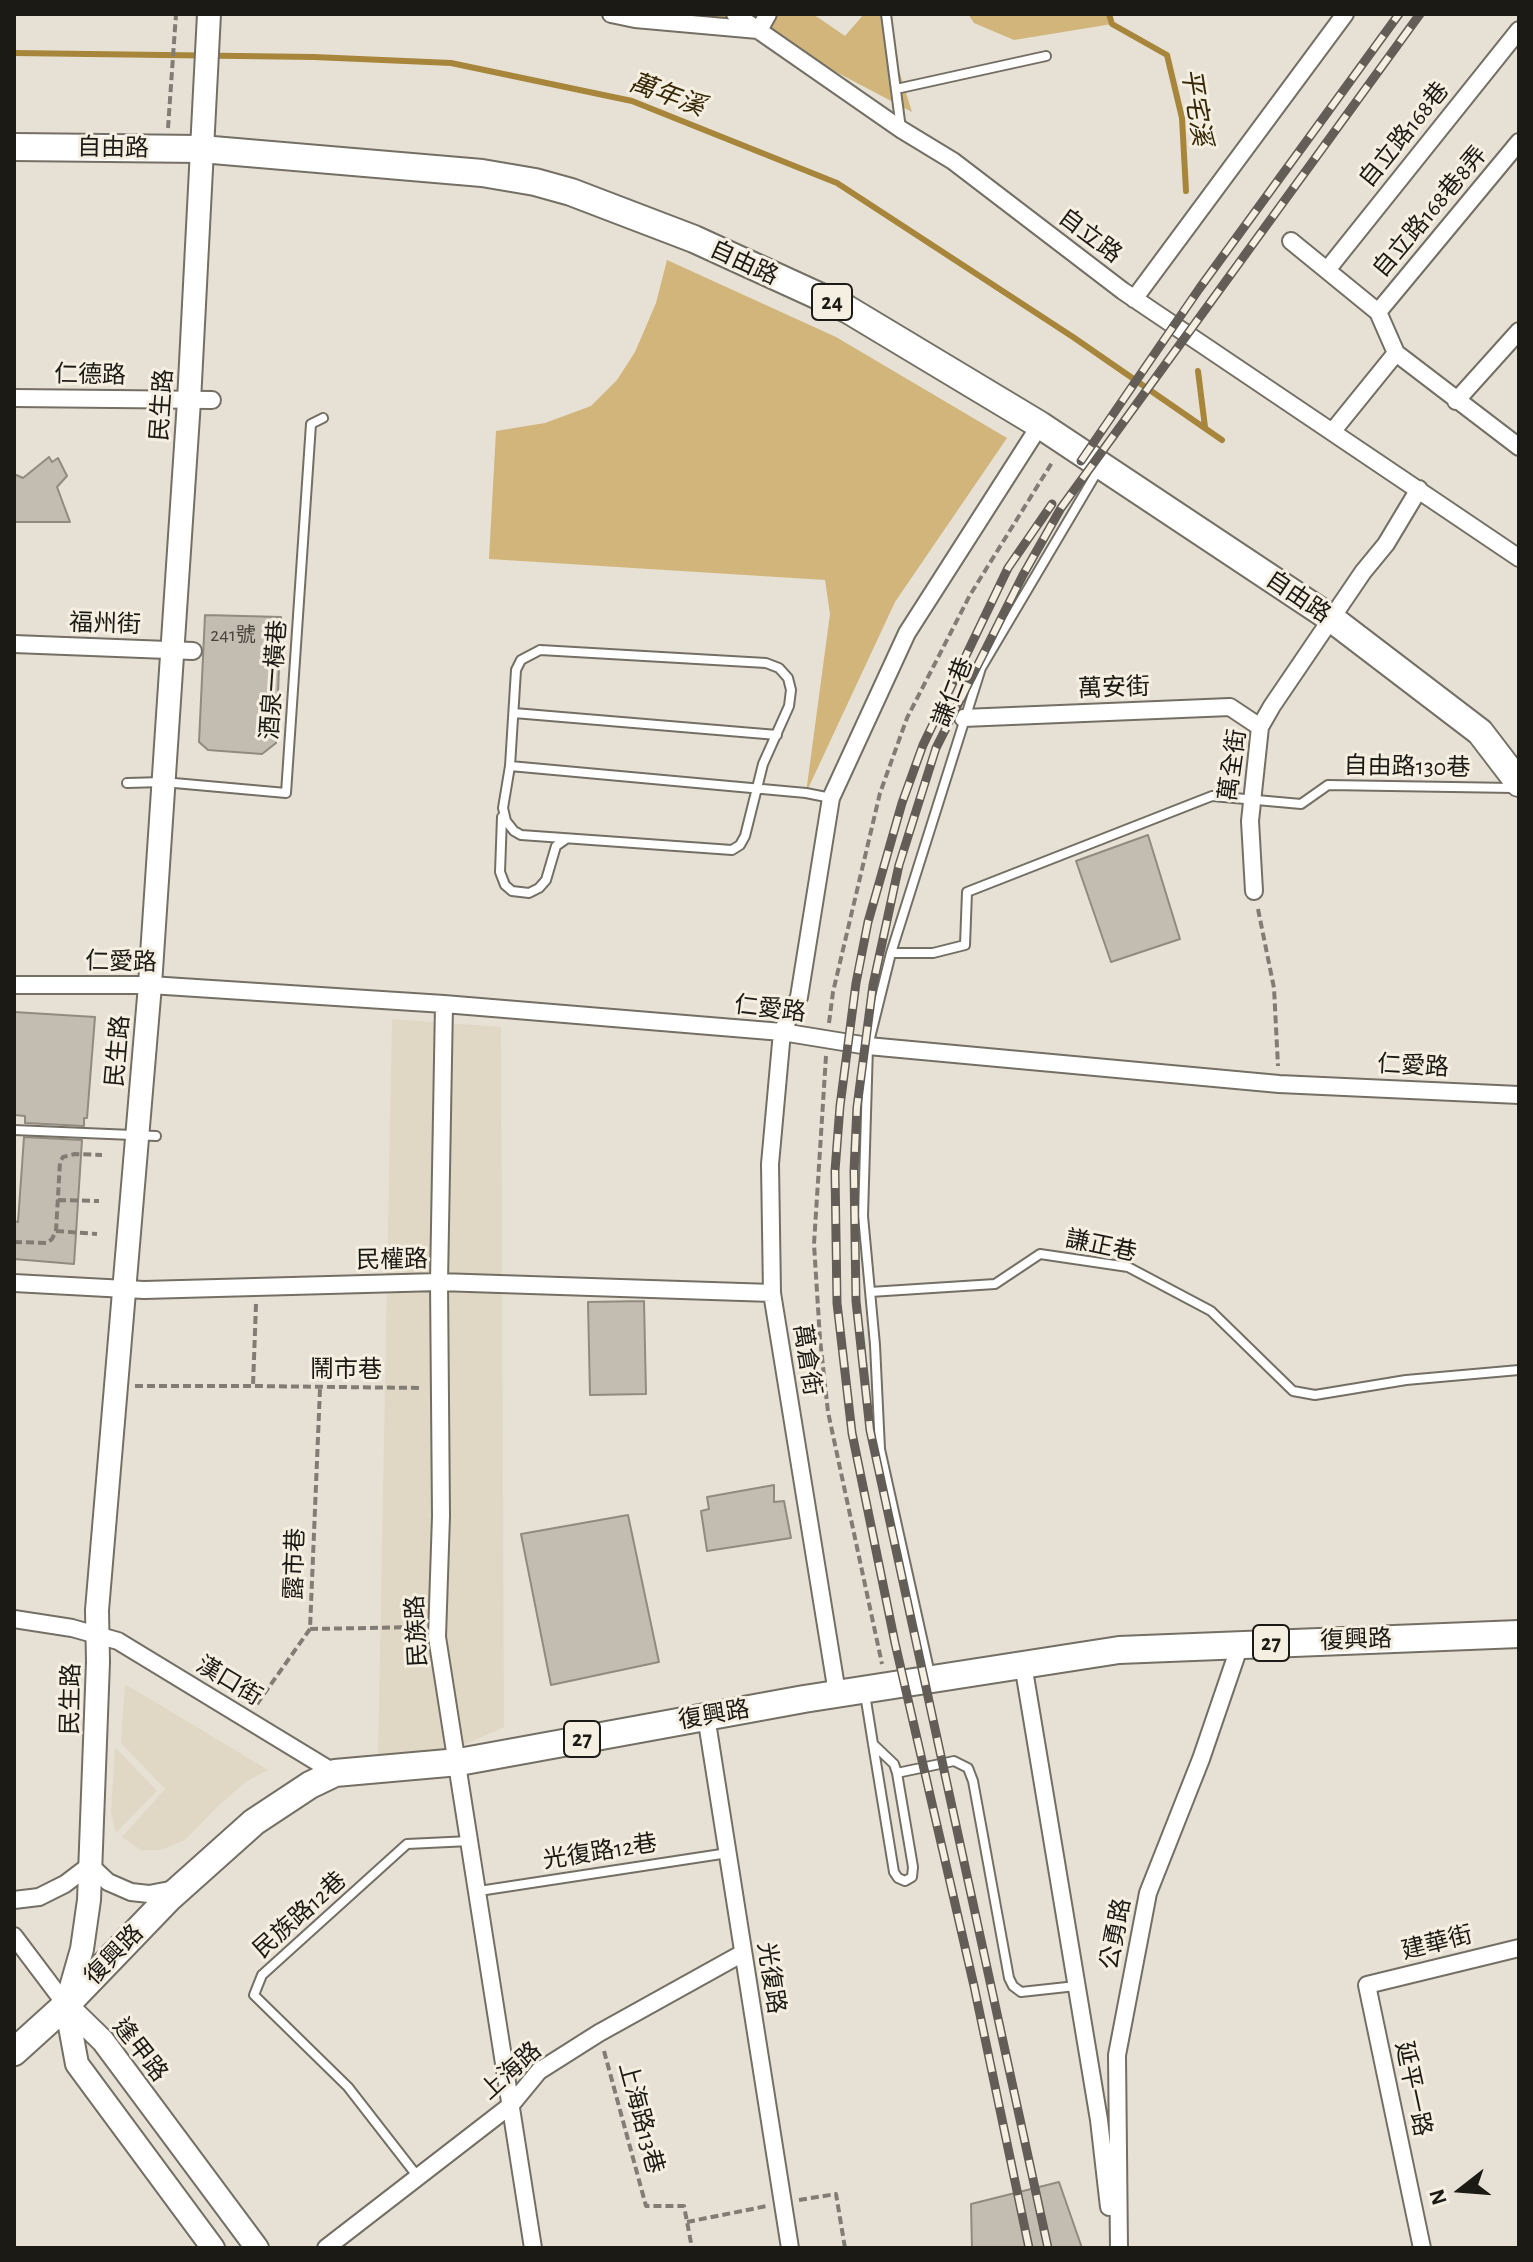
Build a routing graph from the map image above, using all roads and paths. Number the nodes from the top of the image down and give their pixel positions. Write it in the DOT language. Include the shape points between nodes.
graph roads {
  1 [pos="176,14"];
  2 [pos="209,14"];
  3 [pos="611,14"];
  4 [pos="735,14"];
  5 [pos="768,14"];
  6 [pos="886,14"];
  7 [pos="1345,14"];
  8 [pos="759,30"];
  9 [pos="1519,30"];
  10 [pos="1046,56"];
  11 [pos="896,89"];
  12 [pos="902,130"];
  13 [pos="167,134"];
  14 [pos="1519,142"];
  15 [pos="14,147"];
  16 [pos="201,149"];
  17 [pos="1291,241"];
  18 [pos="1327,270"];
  19 [pos="1134,299"];
  20 [pos="1378,312"];
  21 [pos="1519,331"];
  22 [pos="1396,353"];
  23 [pos="14,398"];
  24 [pos="212,400"];
  25 [pos="189,401"];
  26 [pos="1456,401"];
  27 [pos="323,418"];
  28 [pos="1040,425"];
  29 [pos="1332,432"];
  30 [pos="1519,447"];
  31 [pos="1101,466"];
  32 [pos="1419,489"];
  33 [pos="1519,558"];
  34 [pos="1332,619"];
  35 [pos="14,644"];
  36 [pos="182,651"];
  37 [pos="514,713"];
  38 [pos="963,718"];
  39 [pos="1260,727"];
  40 [pos="777,735"];
  41 [pos="510,766"];
  42 [pos="163,782"];
  43 [pos="127,783"];
  44 [pos="1519,786"];
  45 [pos="757,789"];
  46 [pos="831,798"];
  47 [pos="1253,798"];
  48 [pos="503,808"];
  49 [pos="566,838"];
  50 [pos="1254,891"];
  51 [pos="891,953"];
  52 [pos="14,985"];
  53 [pos="150,985"];
  54 [pos="444,1004"];
  55 [pos="782,1032"];
  56 [pos="868,1046"];
  57 [pos="1279,1084"];
  58 [pos="1519,1095"];
  59 [pos="14,1130"];
  60 [pos="146,1135"];
  61 [pos="102,1155"];
  62 [pos="58,1200"];
  63 [pos="99,1201"];
  64 [pos="56,1231"];
  65 [pos="97,1234"];
  66 [pos="14,1242"];
  67 [pos="439,1282"];
  68 [pos="14,1283"];
  69 [pos="257,1287"];
  70 [pos="126,1289"];
  71 [pos="870,1292"];
  72 [pos="772,1293"];
  73 [pos="1519,1370"];
  74 [pos="117,1385"];
  75 [pos="253,1386"];
  76 [pos="440,1388"];
  77 [pos="320,1389"];
  78 [pos="14,1619"];
  79 [pos="437,1626"];
  80 [pos="310,1629"];
  81 [pos="97,1634"];
  82 [pos="1519,1634"];
  83 [pos="1240,1645"];
  84 [pos="1023,1664"];
  85 [pos="931,1679"];
  86 [pos="864,1689"];
  87 [pos="837,1693"];
  88 [pos="706,1716"];
  89 [pos="246,1719"];
  90 [pos="873,1744"];
  91 [pos="459,1762"];
  92 [pos="335,1773"];
  93 [pos="897,1773"];
  94 [pos="471,1841"];
  95 [pos="728,1853"];
  96 [pos="90,1865"];
  97 [pos="180,1888"];
  98 [pos="479,1891"];
  99 [pos="14,1900"];
  100 [pos="14,1936"];
  101 [pos="1519,1948"];
  102 [pos="743,1953"];
  103 [pos="1367,1985"];
  104 [pos="1076,1986"];
  105 [pos="66,2005"];
  106 [pos="599,2033"];
  107 [pos="14,2052"];
  108 [pos="511,2105"];
  109 [pos="418,2177"];
  110 [pos="1418,2247"];
  111 [pos="213,2248"];
  112 [pos="257,2248"];
  113 [pos="326,2248"];
  114 [pos="533,2248"];
  115 [pos="692,2248"];
  116 [pos="790,2248"];
  117 [pos="1116,2248"];
  1 -- 13 [label="path"];
  2 -- 16 [label="street, 民生路"];
  3 -- 8 [label="street, 自立路"];
  4 -- 8 [label="street"];
  5 -- 8 [label="street"];
  6 -- 11 [label="lane"];
  7 -- 19 [label="street"];
  8 -- 12 [label="street, 自立路"];
  9 -- 18 [label="street, 自立路168巷"];
  10 -- 11 [label="lane"];
  11 -- 12 [label="lane"];
  12 -- 19 [label="street, 自立路" via="953,161"];
  14 -- 20 [label="street, 自立路168巷8弄"];
  15 -- 16 [label="main road, 自由路 / 24"];
  16 -- 25 [label="street, 民生路"];
  16 -- 28 [label="main road, 自由路 / 24" via="482,173 571,192 694,239 847,309"];
  17 -- 18 [label="street"];
  18 -- 20 [label="street"];
  19 -- 29 [label="street, 自立路"];
  20 -- 22 [label="street"];
  21 -- 26 [label="street"];
  22 -- 26 [label="street"];
  22 -- 29 [label="street"];
  23 -- 25 [label="street, 仁德路"];
  24 -- 25 [label="street, 仁德路"];
  25 -- 36 [label="street, 民生路"];
  26 -- 30 [label="street"];
  27 -- 42 [label="lane, 酒泉一橫巷" via="311,424 286,793"];
  28 -- 31 [label="main road, 自由路 / 24"];
  28 -- 46 [label="street" via="907,633"];
  29 -- 32 [label="street, 自立路"];
  31 -- 34 [label="main road, 自由路 / 24"];
  31 -- 38 [label="lane, 謙仁巷" via="981,668"];
  32 -- 33 [label="street, 自立路"];
  32 -- 34 [label="street, 萬全街"];
  34 -- 39 [label="street, 萬全街"];
  34 -- 44 [label="main road, 自由路 / 24" via="1480,732"];
  35 -- 36 [label="street, 福州街"];
  36 -- 42 [label="street, 民生路"];
  37 -- 40 [label="lane"];
  37 -- 40 [label="lane" via="516,670 528,654 540,650 766,663 779,668 791,690"];
  37 -- 41 [label="lane"];
  38 -- 39 [label="street, 萬安街" via="1230,707"];
  38 -- 51 [label="lane, 謙仁巷"];
  39 -- 47 [label="street, 萬全街"];
  40 -- 45 [label="lane"];
  41 -- 45 [label="lane"];
  41 -- 48 [label="lane"];
  42 -- 43 [label="lane, 酒泉一橫巷"];
  42 -- 53 [label="street, 民生路"];
  44 -- 47 [label="lane, 自由路130巷" via="1328,785 1301,804"];
  45 -- 46 [label="lane"];
  45 -- 49 [label="lane" via="745,836 732,850"];
  46 -- 55 [label="street" via="799,997"];
  47 -- 50 [label="street, 萬全街"];
  47 -- 51 [label="lane" via="1212,796 967,892 965,945 933,953"];
  48 -- 49 [label="lane" via="506,821 521,835"];
  48 -- 49 [label="lane" via="500,872 512,891 539,888 556,846"];
  50 -- 57 [label="path" via="1274,988"];
  51 -- 56 [label="lane, 謙仁巷"];
  52 -- 53 [label="street, 仁愛路"];
  53 -- 54 [label="street, 仁愛路"];
  53 -- 60 [label="street, 民生路"];
  54 -- 55 [label="street, 仁愛路"];
  54 -- 67 [label="street, 民族路"];
  55 -- 56 [label="street, 仁愛路"];
  55 -- 72 [label="street, 萬倉街" via="770,1164"];
  56 -- 57 [label="street, 仁愛路"];
  56 -- 71 [label="lane" via="863,1216"];
  57 -- 58 [label="street, 仁愛路"];
  59 -- 60 [label="lane"];
  60 -- 70 [label="street, 民生路"];
  61 -- 62 [label="path" via="63,1157"];
  62 -- 63 [label="path"];
  62 -- 64 [label="path"];
  64 -- 65 [label="path"];
  64 -- 66 [label="path" via="47,1243"];
  67 -- 69 [label="street, 民權路"];
  67 -- 72 [label="street, 民權路"];
  67 -- 76 [label="street, 民族路"];
  68 -- 70 [label="street, 民權路"];
  69 -- 70 [label="street, 民權路"];
  69 -- 75 [label="path"];
  70 -- 74 [label="street, 民生路"];
  71 -- 73 [label="lane, 謙正巷" via="995,1284 1040,1254 1128,1267 1211,1311 1293,1391 1315,1395"];
  71 -- 85 [label="lane" via="880,1449"];
  72 -- 87 [label="street, 萬倉街"];
  74 -- 75 [label="path, 鬧市巷"];
  74 -- 81 [label="street, 民生路"];
  75 -- 77 [label="path, 鬧市巷"];
  76 -- 77 [label="path, 鬧市巷"];
  76 -- 79 [label="street, 民族路"];
  77 -- 80 [label="path, 露市巷"];
  78 -- 81 [label="street, 漢口街"];
  79 -- 80 [label="path"];
  79 -- 91 [label="street, 民族路"];
  80 -- 89 [label="path, 露市巷"];
  81 -- 89 [label="street, 漢口街" via="118,1641"];
  81 -- 96 [label="street, 民生路"];
  82 -- 83 [label="main road, 復興路 / 27"];
  83 -- 84 [label="main road, 復興路 / 27" via="1141,1648"];
  83 -- 117 [label="street, 公勇路" via="1148,1893 1117,2055"];
  84 -- 85 [label="main road, 復興路 / 27"];
  84 -- 104 [label="street, 公勇路"];
  85 -- 86 [label="main road, 復興路 / 27"];
  86 -- 87 [label="main road, 復興路 / 27"];
  86 -- 90 [label="lane"];
  87 -- 88 [label="main road, 復興路 / 27"];
  88 -- 91 [label="main road, 復興路 / 27"];
  88 -- 95 [label="street, 光復路"];
  89 -- 92 [label="street, 漢口街"];
  90 -- 93 [label="lane"];
  90 -- 93 [label="lane" via="894,1872 905,1881 912,1877 913,1867"];
  91 -- 92 [label="main road, 復興路 / 27"];
  91 -- 94 [label="street, 民族路"];
  92 -- 97 [label="main road, 復興路 / 27" via="254,1822"];
  93 -- 104 [label="lane" via="954,1761 968,1768 1009,1978 1021,1992"];
  94 -- 98 [label="street, 民族路"];
  94 -- 109 [label="lane, 民族路12巷" via="407,1844 262,1975 254,1995 348,2087"];
  95 -- 98 [label="lane, 光復路12巷"];
  95 -- 102 [label="street, 光復路"];
  96 -- 97 [label="street" via="108,1882 131,1892"];
  96 -- 99 [label="street" via="39,1897"];
  96 -- 105 [label="street, 民生路" via="84,1937"];
  97 -- 105 [label="main road, 復興路 / 27"];
  98 -- 108 [label="street, 民族路"];
  100 -- 105 [label="street"];
  101 -- 103 [label="street, 建華街"];
  102 -- 106 [label="street, 上海路"];
  102 -- 116 [label="street, 光復路"];
  103 -- 110 [label="street, 延平一路"];
  104 -- 117 [label="street, 公勇路"];
  105 -- 107 [label="main road, 復興路 / 27"];
  105 -- 111 [label="street, 逢甲路" via="77,2064"];
  105 -- 112 [label="street, 逢甲路" via="103,2041"];
  106 -- 108 [label="street, 上海路" via="539,2071"];
  106 -- 115 [label="path, 上海路13巷" via="646,2206 684,2206"];
  108 -- 109 [label="street, 上海路"];
  108 -- 114 [label="street, 民族路"];
  109 -- 113 [label="street, 上海路"];
}
